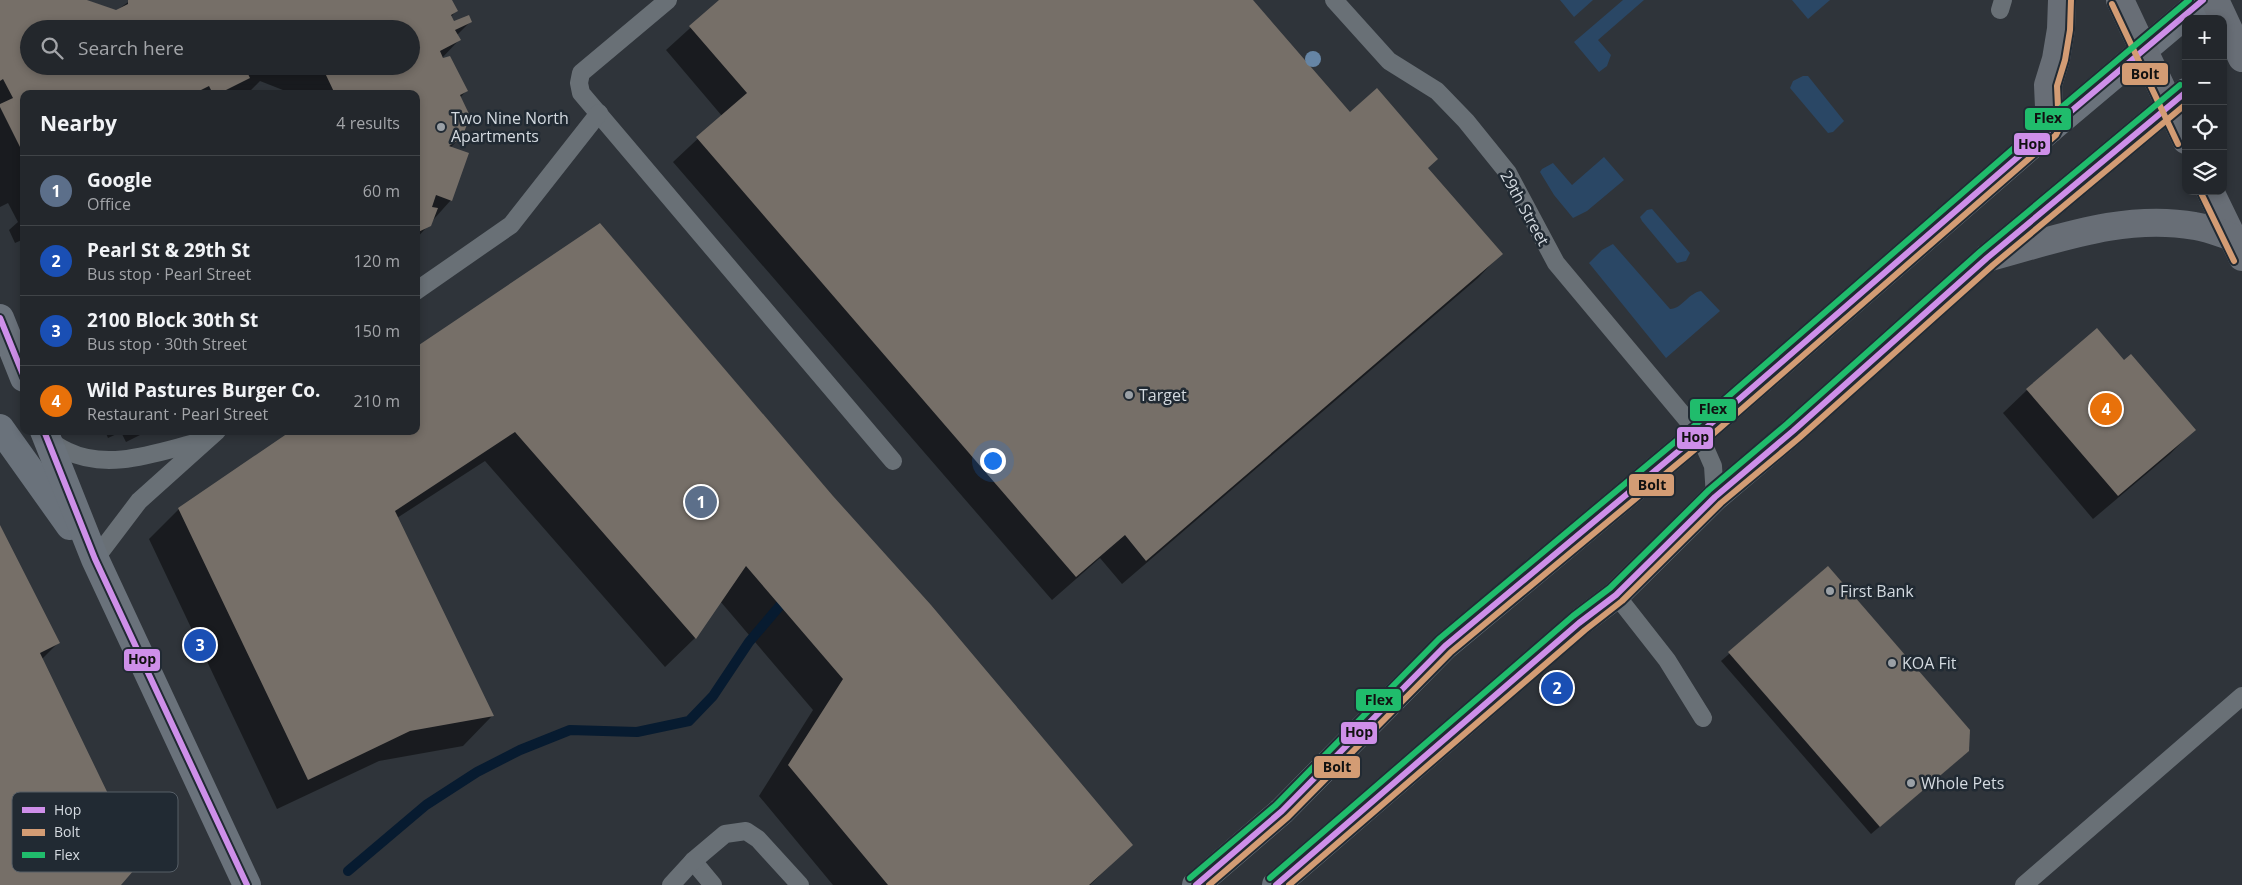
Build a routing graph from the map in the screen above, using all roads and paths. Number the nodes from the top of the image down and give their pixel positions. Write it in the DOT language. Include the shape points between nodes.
graph roads {
  1 [pos="668,0"];
  2 [pos="1334,0"];
  3 [pos="2062,0"];
  4 [pos="2120,0"];
  5 [pos="2203,0"];
  6 [pos="2215,0"];
  7 [pos="2143,50"];
  8 [pos="2236,53"];
  9 [pos="2178,99"];
  10 [pos="598,112"];
  11 [pos="2182,120"];
  12 [pos="2050,129"];
  13 [pos="2212,195"];
  14 [pos="2237,247"];
  15 [pos="1987,258"];
  16 [pos="420,288"];
  17 [pos="0,318"];
  18 [pos="20,368"];
  19 [pos="0,428"];
  20 [pos="1699,434"];
  21 [pos="46,435"];
  22 [pos="210,436"];
  23 [pos="893,461"];
  24 [pos="1715,497"];
  25 [pos="95,560"];
  26 [pos="1616,595"];
  27 [pos="2242,696"];
  28 [pos="1703,718"];
  29 [pos="693,861"];
  30 [pos="247,885"];
  31 [pos="671,885"];
  32 [pos="712,885"];
  33 [pos="800,885"];
  34 [pos="1196,885"];
  35 [pos="1276,885"];
  36 [pos="2024,885"];
  1 -- 10 [label="lane" via="582,74 579,83 581,93"];
  2 -- 20 [label="lane, 29th Street" via="1389,61 1437,92 1466,121 1508,173 1556,263"];
  3 -- 12 [label="highway" via="2061,29 2048,85"];
  4 -- 7 [label="highway"];
  5 -- 7 [label="main road"];
  6 -- 8 [label="highway"];
  7 -- 9 [label="highway"];
  7 -- 12 [label="main road"];
  9 -- 11 [label="highway"];
  9 -- 15 [label="main road"];
  10 -- 16 [label="lane" via="511,225"];
  10 -- 23 [label="lane"];
  12 -- 20 [label="main road"];
  13 -- 14 [label="highway"];
  14 -- 15 [label="highway" via="2196,226 2128,223"];
  15 -- 24 [label="main road"];
  17 -- 18 [label="main road"];
  19 -- 25 [label="main road"];
  20 -- 24 [label="lane, 29th Street" via="1713,466"];
  20 -- 34 [label="main road" via="1446,646 1282,812"];
  21 -- 22 [label="lane" via="67,451 94,459 120,461"];
  21 -- 25 [label="main road"];
  22 -- 25 [label="lane" via="139,501"];
  24 -- 26 [label="main road"];
  25 -- 30 [label="main road"];
  26 -- 28 [label="lane" via="1666,660"];
  26 -- 35 [label="main road" via="1579,623"];
  27 -- 36 [label="lane"];
  29 -- 31 [label="lane"];
  29 -- 32 [label="lane"];
  29 -- 33 [label="lane" via="725,834 746,831 758,839"];
}
